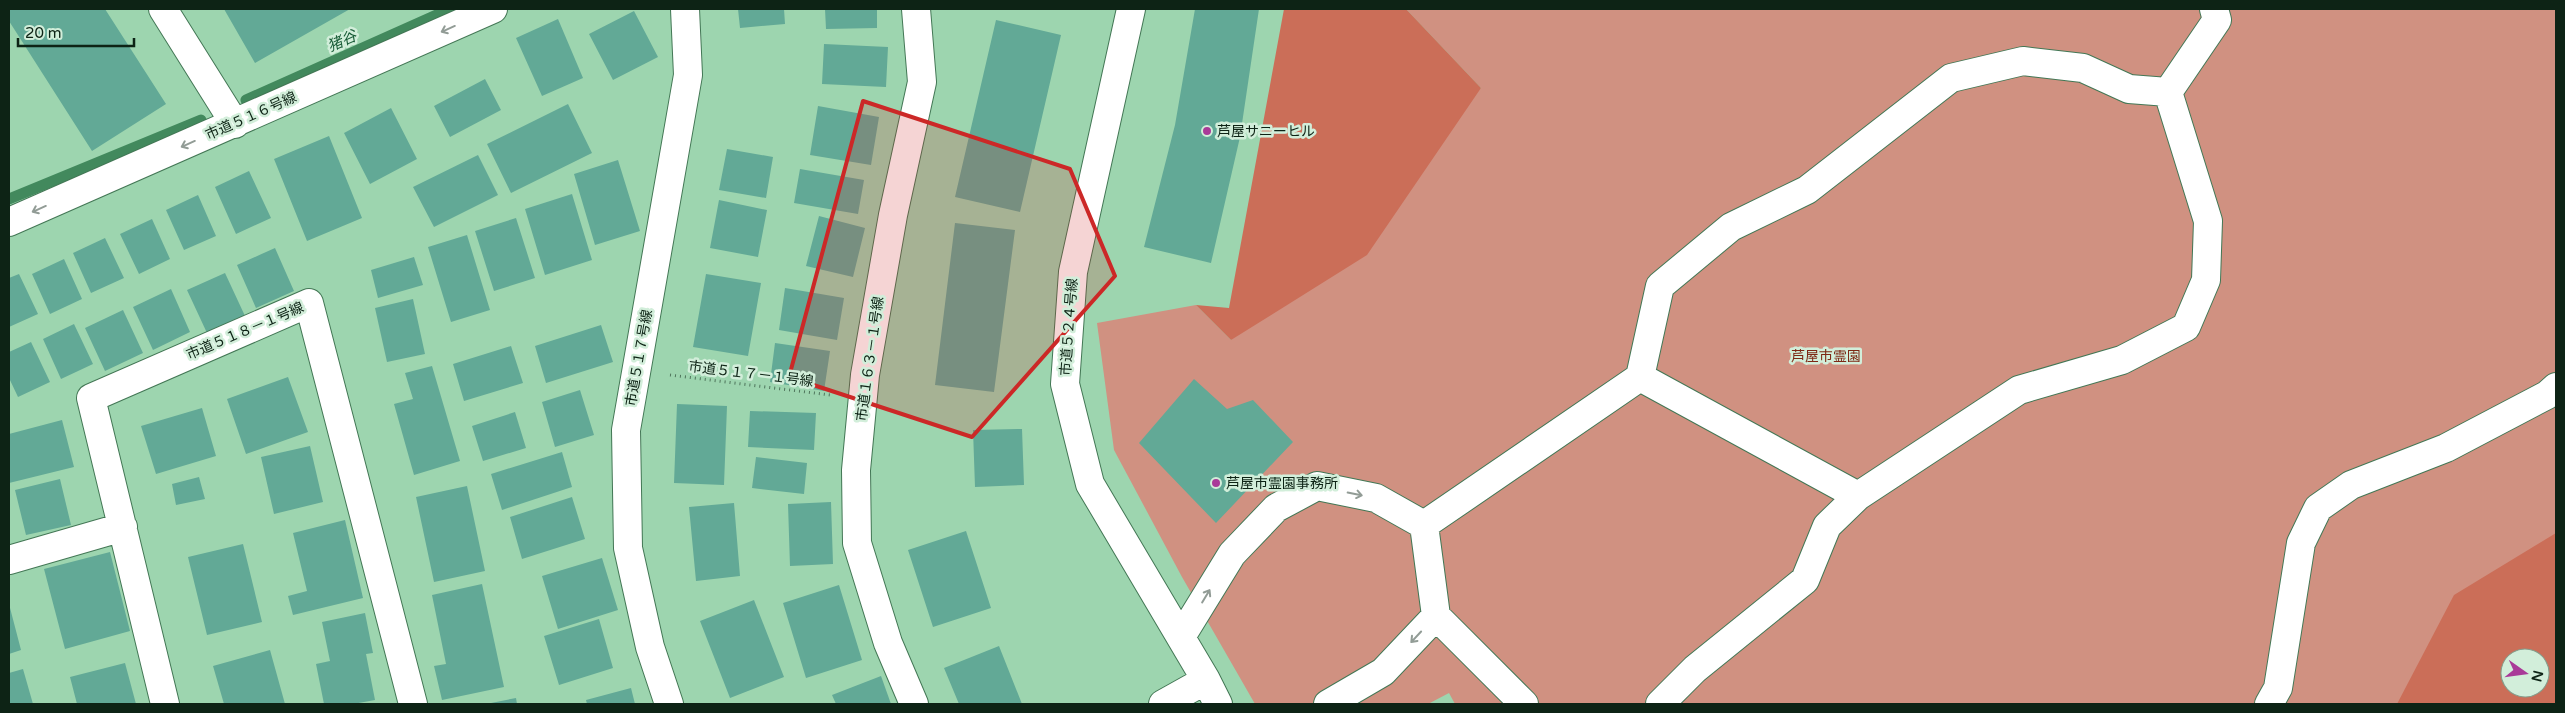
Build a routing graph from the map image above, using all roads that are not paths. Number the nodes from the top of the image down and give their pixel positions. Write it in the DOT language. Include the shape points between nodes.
graph roads {
  1 [pos="163,9"];
  2 [pos="493,9"];
  3 [pos="685,9"];
  4 [pos="916,9"];
  5 [pos="1131,9"];
  6 [pos="2214,9"];
  7 [pos="2168,92"];
  8 [pos="235,124"];
  9 [pos="9,222"];
  10 [pos="1640,377"];
  11 [pos="2556,387"];
  12 [pos="1858,496"];
  13 [pos="1424,525"];
  14 [pos="123,527"];
  15 [pos="9,560"];
  16 [pos="1436,616"];
  17 [pos="1181,638"];
  18 [pos="1206,680"];
  19 [pos="166,704"];
  20 [pos="413,704"];
  21 [pos="669,704"];
  22 [pos="914,704"];
  23 [pos="1163,704"];
  24 [pos="1218,704"];
  25 [pos="1328,704"];
  26 [pos="1524,704"];
  27 [pos="1660,704"];
  28 [pos="2269,704"];
  1 -- 8 [label="street"];
  2 -- 8 [label="street, 市道５１６号線, one-way"];
  3 -- 21 [label="street, 市道５１７号線" via="688,75 626,430 628,548 650,647"];
  4 -- 22 [label="street, 市道１６３－１号線" via="922,82 893,215 863,400 856,470 857,543 888,643"];
  5 -- 17 [label="street, 市道５２４号線" via="1073,272 1066,384 1090,484"];
  6 -- 7 [label="street" via="2217,20"];
  7 -- 10 [label="street" via="2129,89 2083,68 2023,61 1951,78 1807,190 1731,228 1660,286"];
  7 -- 12 [label="street" via="2208,221 2206,280 2186,327 2122,360 2019,390"];
  8 -- 9 [label="street, 市道５１６号線, one-way"];
  10 -- 12 [label="street"];
  10 -- 13 [label="street"];
  11 -- 28 [label="street" via="2446,448 2351,485 2318,508 2301,543 2278,688"];
  12 -- 27 [label="street" via="1827,526 1805,580 1694,669"];
  13 -- 16 [label="street"];
  17 -- 13 [label="street, one-way" via="1232,554 1276,508 1317,486 1376,498"];
  14 -- 15 [label="street"];
  14 -- 19 [label="street, 市道５１８－１号線"];
  14 -- 20 [label="street, 市道５１８－１号線" via="91,398 309,303"];
  16 -- 25 [label="street, one-way" via="1383,672"];
  16 -- 26 [label="street"];
  17 -- 18 [label="street, 市道５２４号線"];
  18 -- 23 [label="street"];
  18 -- 24 [label="street, 市道５２４号線"];
}
